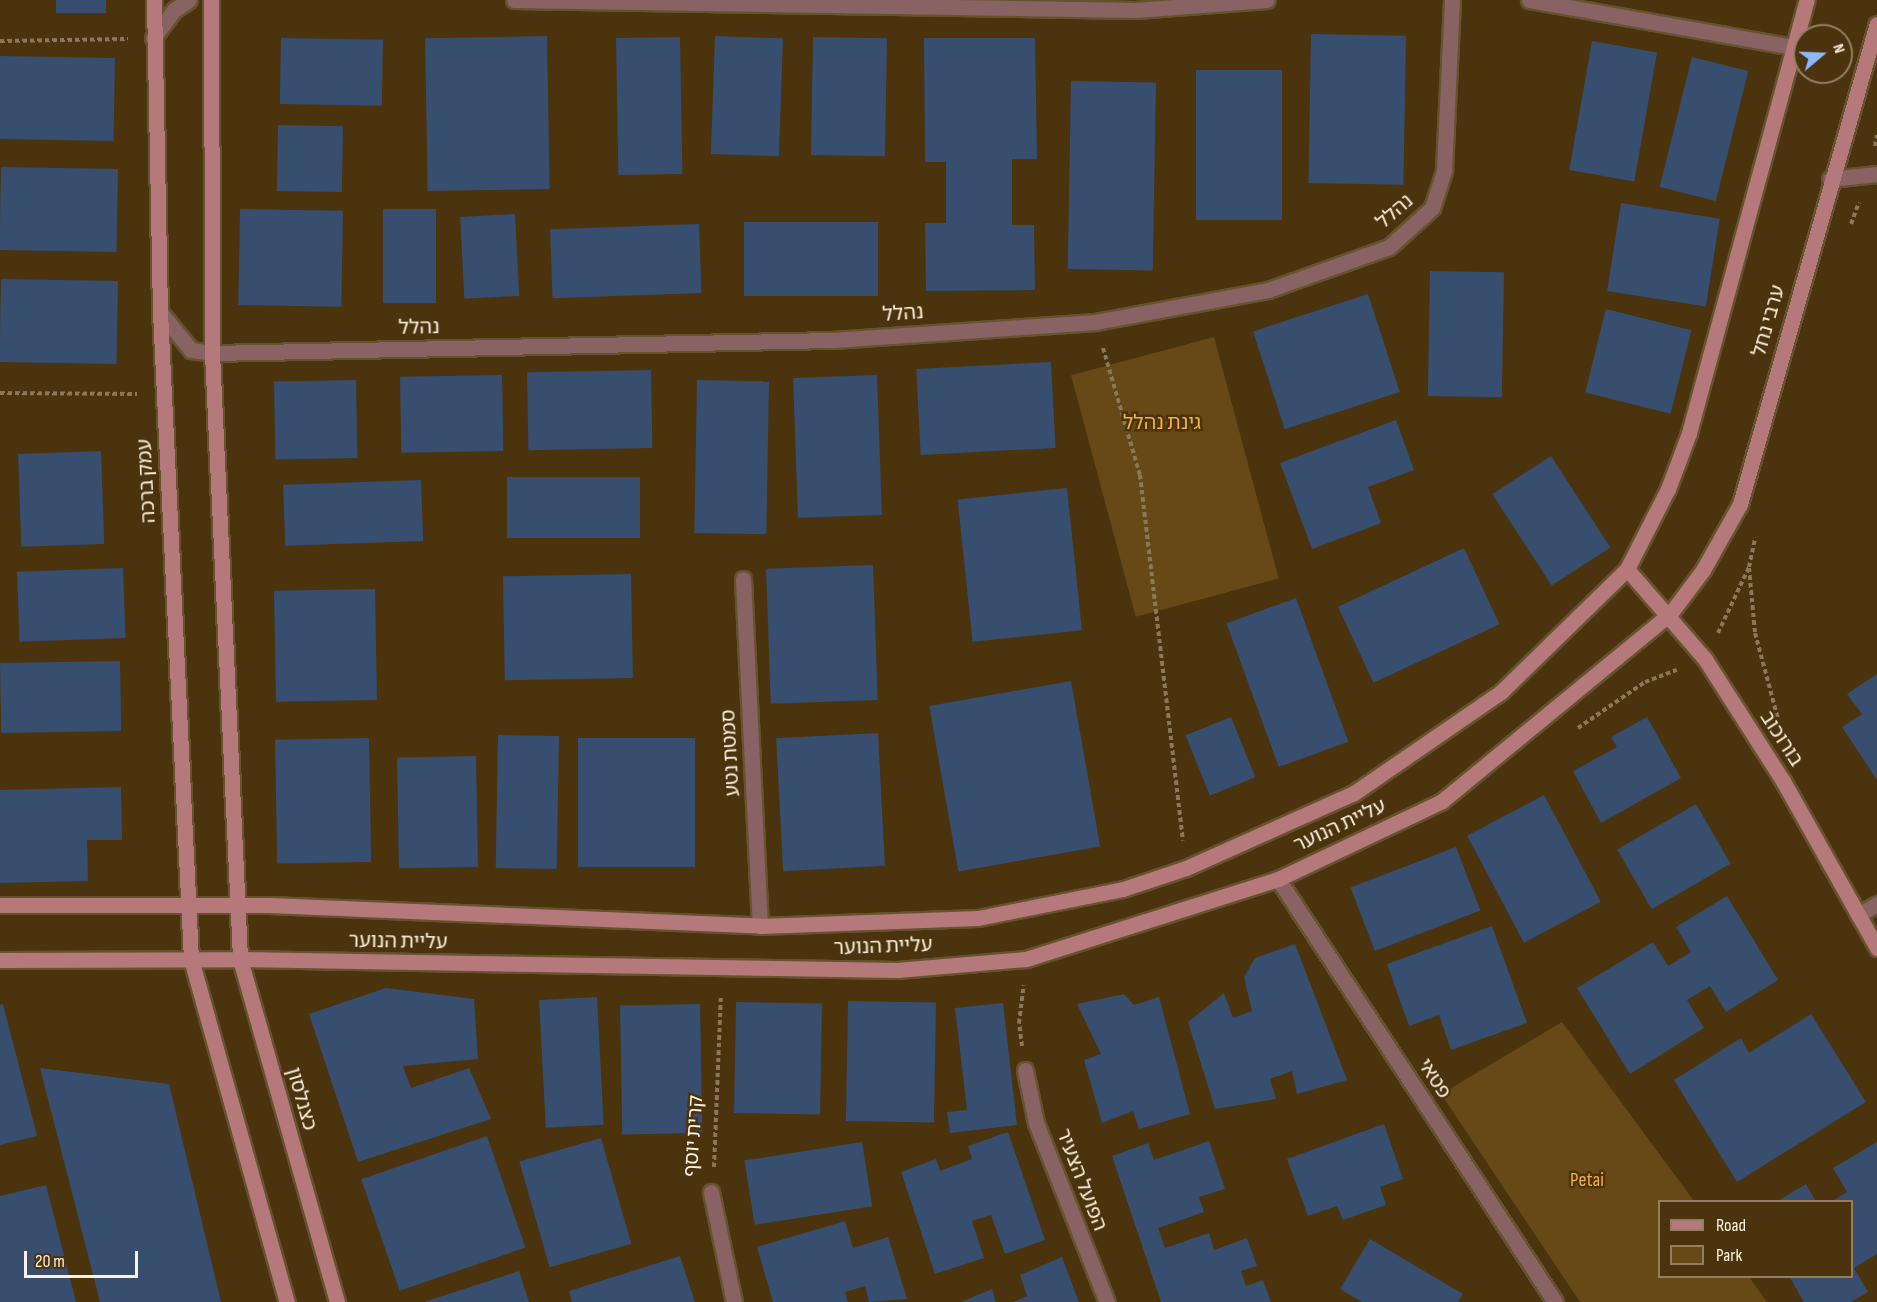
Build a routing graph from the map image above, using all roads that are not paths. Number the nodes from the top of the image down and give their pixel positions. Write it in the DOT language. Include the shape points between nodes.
graph roads {
  1 [pos="154,0"];
  2 [pos="189,0"];
  3 [pos="211,0"];
  4 [pos="514,0"];
  5 [pos="1268,0"];
  6 [pos="1452,0"];
  7 [pos="1529,0"];
  8 [pos="1807,0"];
  9 [pos="834,2"];
  10 [pos="1136,5"];
  11 [pos="1800,24"];
  12 [pos="1877,24"];
  13 [pos="153,38"];
  14 [pos="1793,47"];
  15 [pos="1793,51"];
  16 [pos="1877,174"];
  17 [pos="1830,179"];
  18 [pos="160,312"];
  19 [pos="212,353"];
  20 [pos="1627,569"];
  21 [pos="743,579"];
  22 [pos="1670,614"];
  23 [pos="1278,879"];
  24 [pos="1877,904"];
  25 [pos="0,905"];
  26 [pos="236,905"];
  27 [pos="187,906"];
  28 [pos="1858,915"];
  29 [pos="760,926"];
  30 [pos="1877,948"];
  31 [pos="191,959"];
  32 [pos="240,959"];
  33 [pos="0,960"];
  34 [pos="1026,1070"];
  35 [pos="711,1191"];
  36 [pos="287,1302"];
  37 [pos="337,1302"];
  38 [pos="734,1302"];
  39 [pos="1107,1302"];
  40 [pos="1555,1302"];
  1 -- 13 [label="street, עמק ברכה"];
  2 -- 13 [label="street" via="174,10"];
  3 -- 19 [label="street"];
  4 -- 9 [label="street"];
  5 -- 10 [label="street"];
  6 -- 19 [label="street, נהלל" via="1444,170 1432,208 1389,247 1268,290 1095,322 833,340"];
  7 -- 14 [label="street"];
  8 -- 11 [label="street"];
  9 -- 10 [label="street"];
  12 -- 17 [label="street, ערבי נחל"];
  13 -- 18 [label="street, עמק ברכה"];
  15 -- 20 [label="street" via="1689,434 1668,489"];
  16 -- 17 [label="street"];
  17 -- 22 [label="street, ערבי נחל" via="1740,504 1703,570"];
  18 -- 19 [label="street, נהלל" via="191,350"];
  18 -- 27 [label="street, עמק ברכה"];
  19 -- 26 [label="street"];
  20 -- 22 [label="street, בורוכוב"];
  20 -- 29 [label="street, עליית הנוער" via="1501,692 1354,793 1186,868 1123,889 978,918"];
  21 -- 29 [label="street, סמטת נטע"];
  22 -- 23 [label="street, עליית הנוער" via="1442,801"];
  22 -- 28 [label="street, בורוכוב" via="1705,659 1783,781"];
  23 -- 32 [label="street, עליית הנוער" via="1026,959 897,970"];
  23 -- 40 [label="street, פטאי"];
  24 -- 28 [label="street"];
  25 -- 27 [label="street, עליית הנוער"];
  26 -- 27 [label="street, עליית הנוער"];
  26 -- 29 [label="street, עליית הנוער"];
  26 -- 32 [label="street, כצנלסון"];
  27 -- 31 [label="street, עמק ברכה"];
  28 -- 30 [label="street, בורוכוב"];
  31 -- 32 [label="street, עליית הנוער"];
  31 -- 33 [label="street, עליית הנוער"];
  31 -- 36 [label="street"];
  32 -- 37 [label="street, כצנלסון"];
  34 -- 39 [label="street, הפועל הצעיר" via="1036,1123"];
  35 -- 38 [label="street, קרית יוסף"];
}
